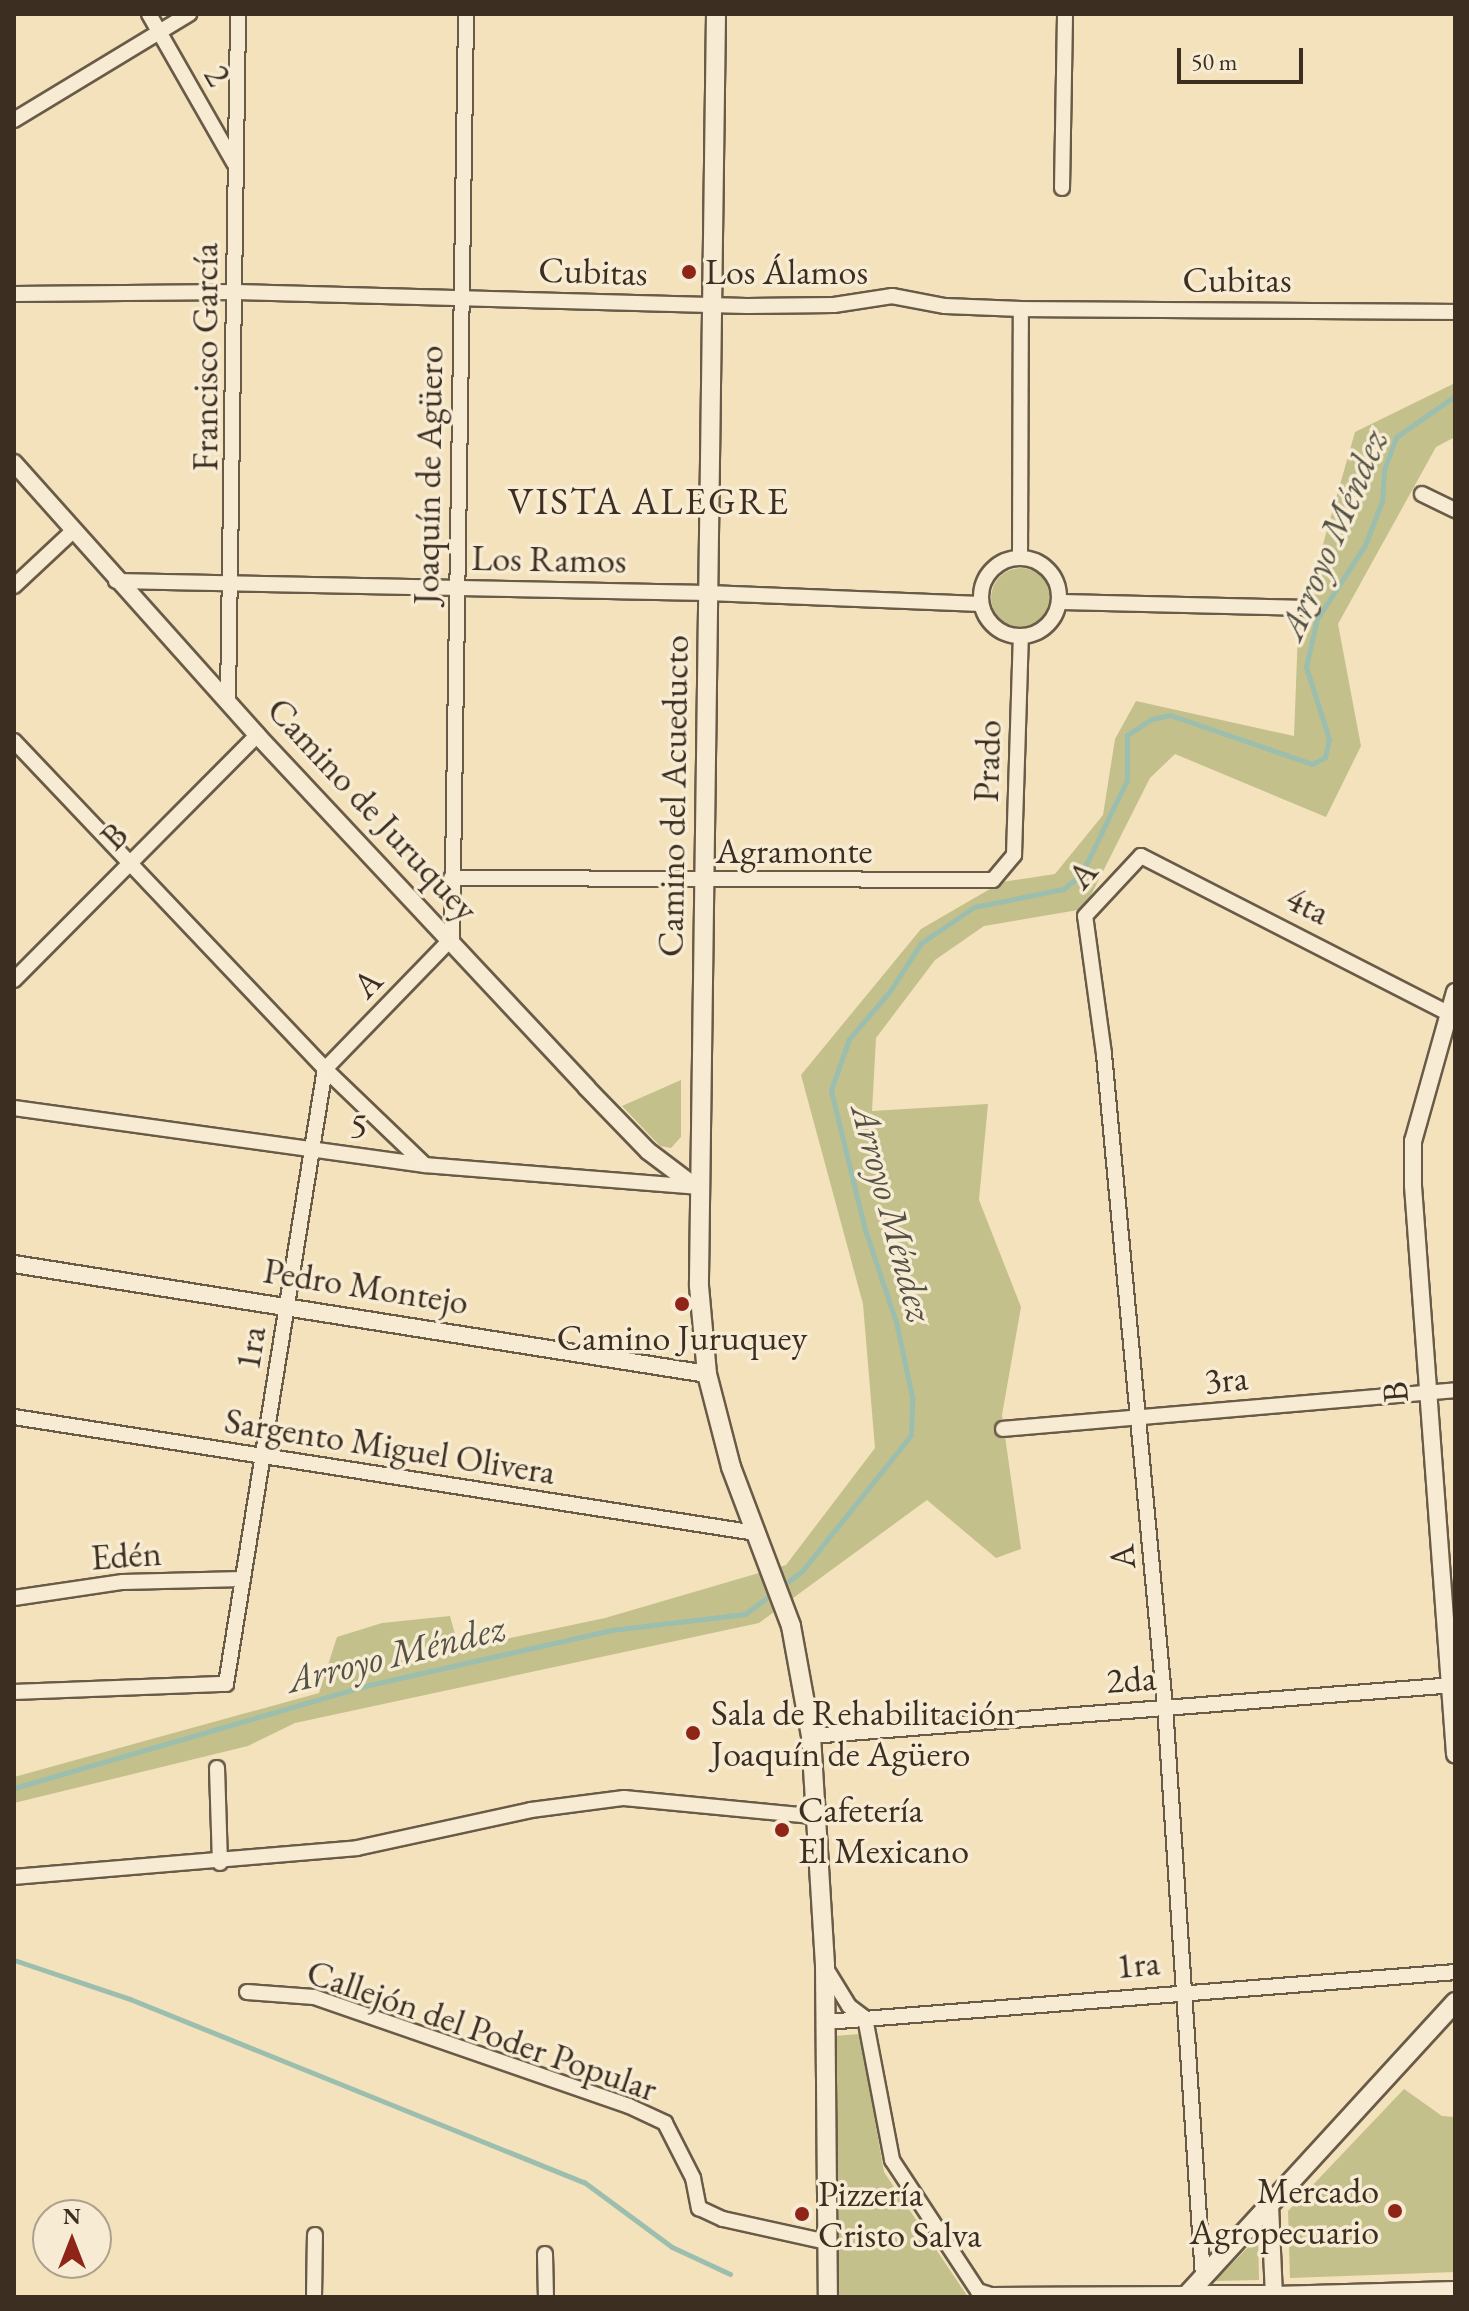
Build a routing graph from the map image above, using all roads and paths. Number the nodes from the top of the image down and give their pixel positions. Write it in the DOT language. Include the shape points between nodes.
graph roads {
  1 [pos="149,14"];
  2 [pos="189,14"];
  3 [pos="238,14"];
  4 [pos="466,14"];
  5 [pos="716,14"];
  6 [pos="1065,14"];
  7 [pos="158,30"];
  8 [pos="14,120"];
  9 [pos="235,165"];
  10 [pos="1062,188"];
  11 [pos="236,292"];
  12 [pos="14,294"];
  13 [pos="463,297"];
  14 [pos="716,305"];
  15 [pos="1021,309"];
  16 [pos="1455,312"];
  17 [pos="14,463"];
  18 [pos="1422,494"];
  19 [pos="1455,510"];
  20 [pos="73,531"];
  21 [pos="1020,558"];
  22 [pos="116,581"];
  23 [pos="233,583"];
  24 [pos="14,586"];
  25 [pos="458,587"];
  26 [pos="708,593"];
  27 [pos="1059,602"];
  28 [pos="981,604"];
  29 [pos="1312,608"];
  30 [pos="1021,636"];
  31 [pos="228,700"];
  32 [pos="257,735"];
  33 [pos="14,741"];
  34 [pos="1141,856"];
  35 [pos="129,867"];
  36 [pos="451,878"];
  37 [pos="993,880"];
  38 [pos="704,881"];
  39 [pos="452,938"];
  40 [pos="14,980"];
  41 [pos="1455,992"];
  42 [pos="1448,1025"];
  43 [pos="325,1069"];
  44 [pos="14,1108"];
  45 [pos="312,1149"];
  46 [pos="425,1165"];
  47 [pos="696,1187"];
  48 [pos="14,1264"];
  49 [pos="287,1305"];
  50 [pos="707,1374"];
  51 [pos="1455,1390"];
  52 [pos="1427,1392"];
  53 [pos="14,1417"];
  54 [pos="1139,1417"];
  55 [pos="1003,1429"];
  56 [pos="263,1456"];
  57 [pos="756,1533"];
  58 [pos="243,1579"];
  59 [pos="14,1598"];
  60 [pos="1453,1685"];
  61 [pos="14,1692"];
  62 [pos="1165,1707"];
  63 [pos="811,1736"];
  64 [pos="1455,1754"];
  65 [pos="217,1768"];
  66 [pos="820,1817"];
  67 [pos="220,1863"];
  68 [pos="14,1877"];
  69 [pos="825,1966"];
  70 [pos="1455,1972"];
  71 [pos="1187,1990"];
  72 [pos="247,1992"];
  73 [pos="1455,2002"];
  74 [pos="865,2018"];
  75 [pos="826,2022"];
  76 [pos="1270,2205"];
  77 [pos="315,2235"];
  78 [pos="827,2242"];
  79 [pos="545,2254"];
  80 [pos="1203,2277"];
  81 [pos="1455,2289"];
  82 [pos="1186,2295"];
  83 [pos="1274,2295"];
  84 [pos="314,2297"];
  85 [pos="546,2297"];
  86 [pos="828,2297"];
  1 -- 7 [label="street, 2"];
  2 -- 7 [label="street"];
  3 -- 9 [label="street, Francisco García"];
  4 -- 13 [label="street, Joaquín de Agüero"];
  5 -- 14 [label="main road, Camino del Acueducto"];
  6 -- 10 [label="street"];
  7 -- 8 [label="street"];
  7 -- 9 [label="street, 2"];
  9 -- 11 [label="street, Francisco García"];
  11 -- 12 [label="street, Cubitas"];
  11 -- 13 [label="street, Cubitas"];
  11 -- 23 [label="street, Francisco García"];
  13 -- 14 [label="street, Cubitas"];
  13 -- 25 [label="street, Joaquín de Agüero"];
  14 -- 15 [label="street, Cubitas" via="834,305 892,296 945,306"];
  14 -- 26 [label="main road, Camino del Acueducto"];
  15 -- 16 [label="street, Cubitas"];
  15 -- 21 [label="street"];
  17 -- 20 [label="street, Camino de Juruquey"];
  18 -- 19 [label="street"];
  20 -- 22 [label="street, Camino de Juruquey"];
  20 -- 24 [label="street"];
  21 -- 27 [label="street" via="1033,560 1053,576"];
  21 -- 28 [label="street" via="994,567 981,590"];
  22 -- 23 [label="street, Los Ramos"];
  22 -- 31 [label="street, Camino de Juruquey"];
  23 -- 25 [label="street, Los Ramos"];
  23 -- 31 [label="street, Francisco García"];
  25 -- 26 [label="street, Los Ramos"];
  25 -- 36 [label="street, Joaquín de Agüero"];
  26 -- 28 [label="street, Los Ramos"];
  26 -- 38 [label="main road, Camino del Acueducto"];
  27 -- 29 [label="street"];
  27 -- 30 [label="street" via="1043,629"];
  28 -- 30 [label="street" via="991,624"];
  30 -- 37 [label="street, Prado" via="1014,855"];
  31 -- 32 [label="street, Camino de Juruquey"];
  32 -- 35 [label="street, B"];
  32 -- 39 [label="street, Camino de Juruquey"];
  33 -- 35 [label="street"];
  34 -- 42 [label="street, 4ta"];
  34 -- 54 [label="street, A" via="1085,916"];
  35 -- 40 [label="street, B"];
  35 -- 43 [label="street"];
  36 -- 38 [label="street, Agramonte"];
  36 -- 39 [label="street, Joaquín de Agüero"];
  37 -- 38 [label="street, Agramonte"];
  38 -- 47 [label="main road, Camino del Acueducto"];
  39 -- 43 [label="street, A"];
  39 -- 47 [label="street, Camino de Juruquey" via="648,1151"];
  41 -- 42 [label="street, B"];
  42 -- 52 [label="street, B" via="1413,1141"];
  43 -- 45 [label="street, 1ra"];
  43 -- 46 [label="street"];
  44 -- 45 [label="street, 5"];
  45 -- 46 [label="street, 5"];
  45 -- 49 [label="street, 1ra"];
  46 -- 47 [label="street, 5"];
  47 -- 50 [label="main road, Camino del Acueducto"];
  48 -- 49 [label="street, Pedro Montejo"];
  49 -- 50 [label="street, Pedro Montejo"];
  49 -- 56 [label="street, 1ra"];
  50 -- 57 [label="main road, Camino del Acueducto" via="731,1467"];
  51 -- 52 [label="street, 3ra"];
  52 -- 54 [label="street, 3ra"];
  52 -- 60 [label="street, B"];
  53 -- 56 [label="street, Sargento Miguel Olivera"];
  54 -- 55 [label="street, 3ra"];
  54 -- 62 [label="street, A"];
  56 -- 57 [label="street, Sargento Miguel Olivera"];
  56 -- 58 [label="street, 1ra"];
  57 -- 63 [label="main road, Camino del Acueducto" via="791,1626"];
  58 -- 59 [label="street, Edén" via="123,1582"];
  58 -- 61 [label="street, 1ra" via="226,1684"];
  60 -- 62 [label="street, 2da"];
  60 -- 64 [label="street, B"];
  62 -- 63 [label="street, 2da"];
  62 -- 71 [label="street, A"];
  63 -- 66 [label="main road, Camino del Acueducto"];
  65 -- 67 [label="street"];
  66 -- 67 [label="street" via="624,1798 566,1804 357,1848"];
  66 -- 69 [label="main road, Camino del Acueducto"];
  67 -- 68 [label="street"];
  69 -- 74 [label="street" via="849,2006"];
  69 -- 75 [label="main road, Camino del Acueducto"];
  70 -- 71 [label="street, 1ra"];
  71 -- 74 [label="street, 1ra"];
  71 -- 80 [label="street, A"];
  72 -- 78 [label="street, Callejón del Poder Popular" via="314,1997 629,2106 665,2123 693,2178 699,2208 723,2219"];
  73 -- 76 [label="main road"];
  74 -- 75 [label="street, 1ra"];
  74 -- 82 [label="street" via="892,2160 978,2291"];
  75 -- 78 [label="main road, Camino del Acueducto"];
  76 -- 80 [label="main road"];
  76 -- 83 [label="street"];
  77 -- 84 [label="street"];
  78 -- 86 [label="main road, Camino del Acueducto"];
  79 -- 85 [label="street"];
  80 -- 82 [label="main road"];
  81 -- 83 [label="street"];
  82 -- 83 [label="street"];
}
